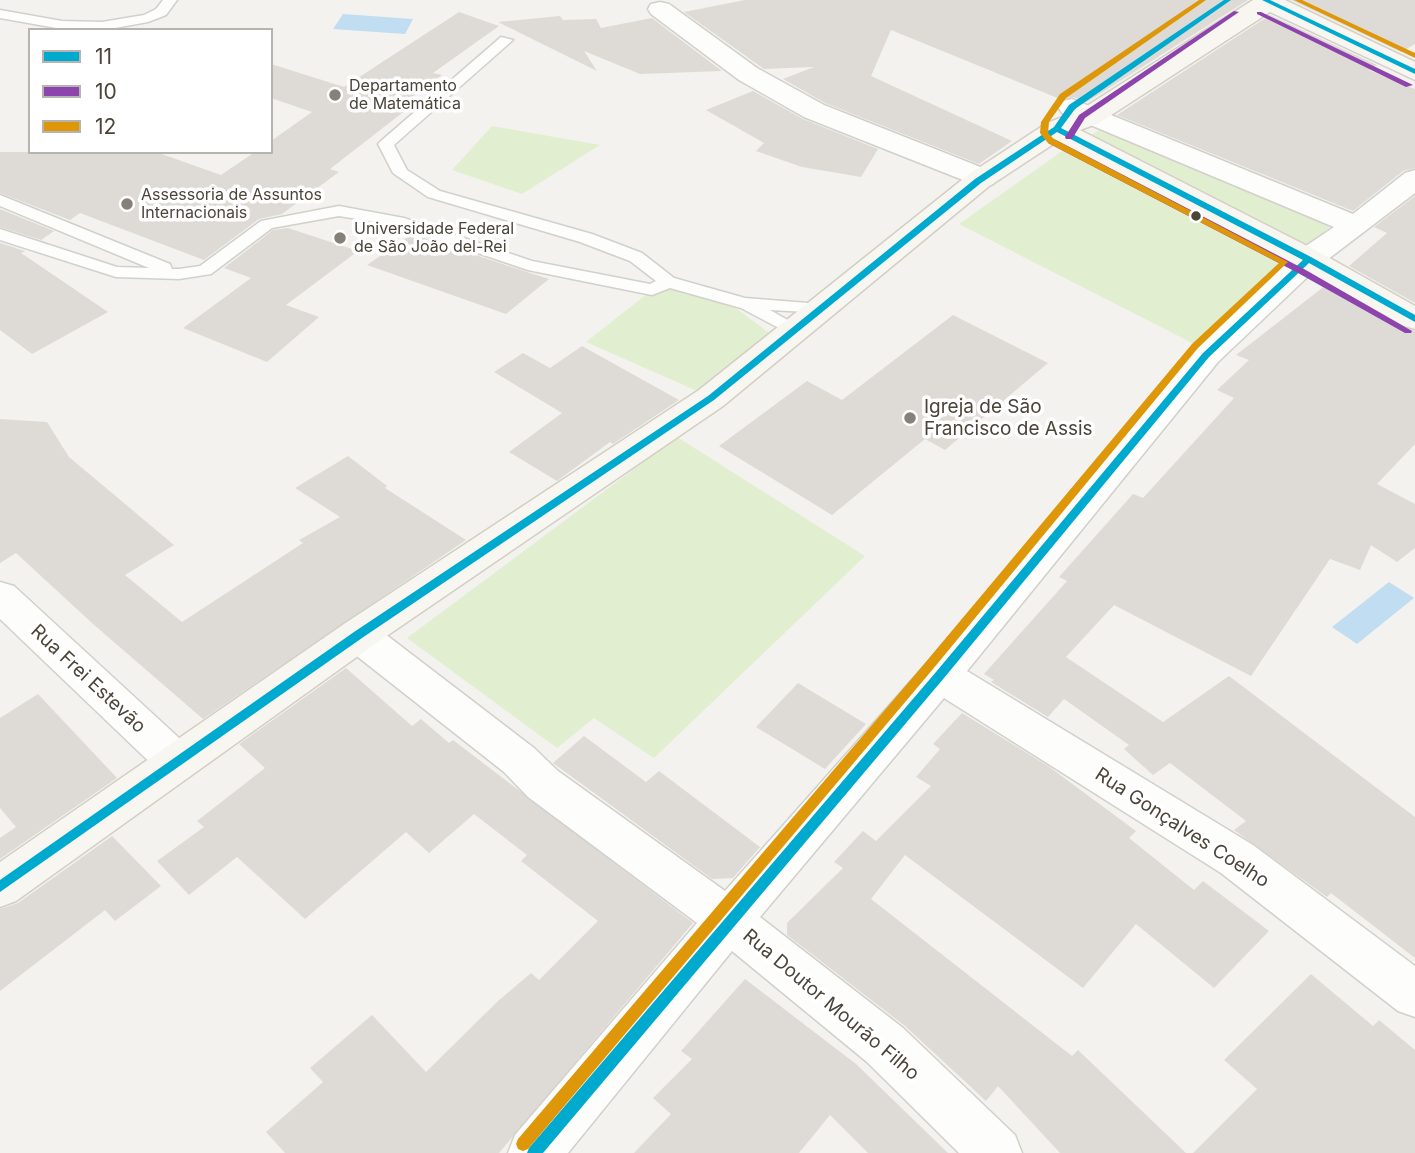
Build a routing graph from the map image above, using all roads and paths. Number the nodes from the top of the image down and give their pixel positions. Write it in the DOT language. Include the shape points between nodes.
graph roads {
  1 [pos="170,0"];
  2 [pos="1228,0"];
  3 [pos="1268,0"];
  4 [pos="660,9"];
  5 [pos="0,14"];
  6 [pos="506,40"];
  7 [pos="1415,72"];
  8 [pos="1073,117"];
  9 [pos="983,177"];
  10 [pos="1415,178"];
  11 [pos="0,200"];
  12 [pos="1356,226"];
  13 [pos="0,234"];
  14 [pos="1308,259"];
  15 [pos="179,274"];
  16 [pos="668,282"];
  17 [pos="744,303"];
  18 [pos="1415,319"];
  19 [pos="807,320"];
  20 [pos="0,596"];
  21 [pos="358,635"];
  22 [pos="940,675"];
  23 [pos="176,761"];
  24 [pos="0,887"];
  25 [pos="729,920"];
  26 [pos="1415,995"];
  27 [pos="534,1153"];
  28 [pos="996,1153"];
  1 -- 5 [label="lane" via="161,12 148,18 102,26 62,25"];
  2 -- 8 [label="main road"];
  3 -- 7 [label="main road"];
  3 -- 8 [label="main road"];
  4 -- 9 [label="street" via="748,74 814,111"];
  6 -- 16 [label="lane" via="386,144 401,173 434,194 636,257"];
  8 -- 9 [label="main road"];
  8 -- 12 [label="street"];
  8 -- 14 [label="main road"];
  9 -- 19 [label="main road"];
  10 -- 12 [label="street"];
  11 -- 15 [label="lane"];
  12 -- 14 [label="street"];
  13 -- 15 [label="lane" via="116,272"];
  14 -- 18 [label="main road"];
  14 -- 22 [label="street" via="1206,355"];
  15 -- 16 [label="lane" via="205,270 267,224 339,211 398,221 528,265 652,290"];
  16 -- 17 [label="lane"];
  17 -- 19 [label="lane"];
  17 -- 19 [label="lane"];
  19 -- 21 [label="main road" via="711,398"];
  20 -- 23 [label="street, Rua Frei Estevão"];
  21 -- 23 [label="main road"];
  21 -- 25 [label="street, Rua Doutor Mourão Filho" via="519,760 543,784"];
  22 -- 25 [label="street"];
  22 -- 26 [label="street, Rua Gonçalves Coelho" via="1237,859"];
  23 -- 24 [label="main road"];
  25 -- 27 [label="street"];
  25 -- 28 [label="street, Rua Doutor Mourão Filho" via="885,1045"];
}
